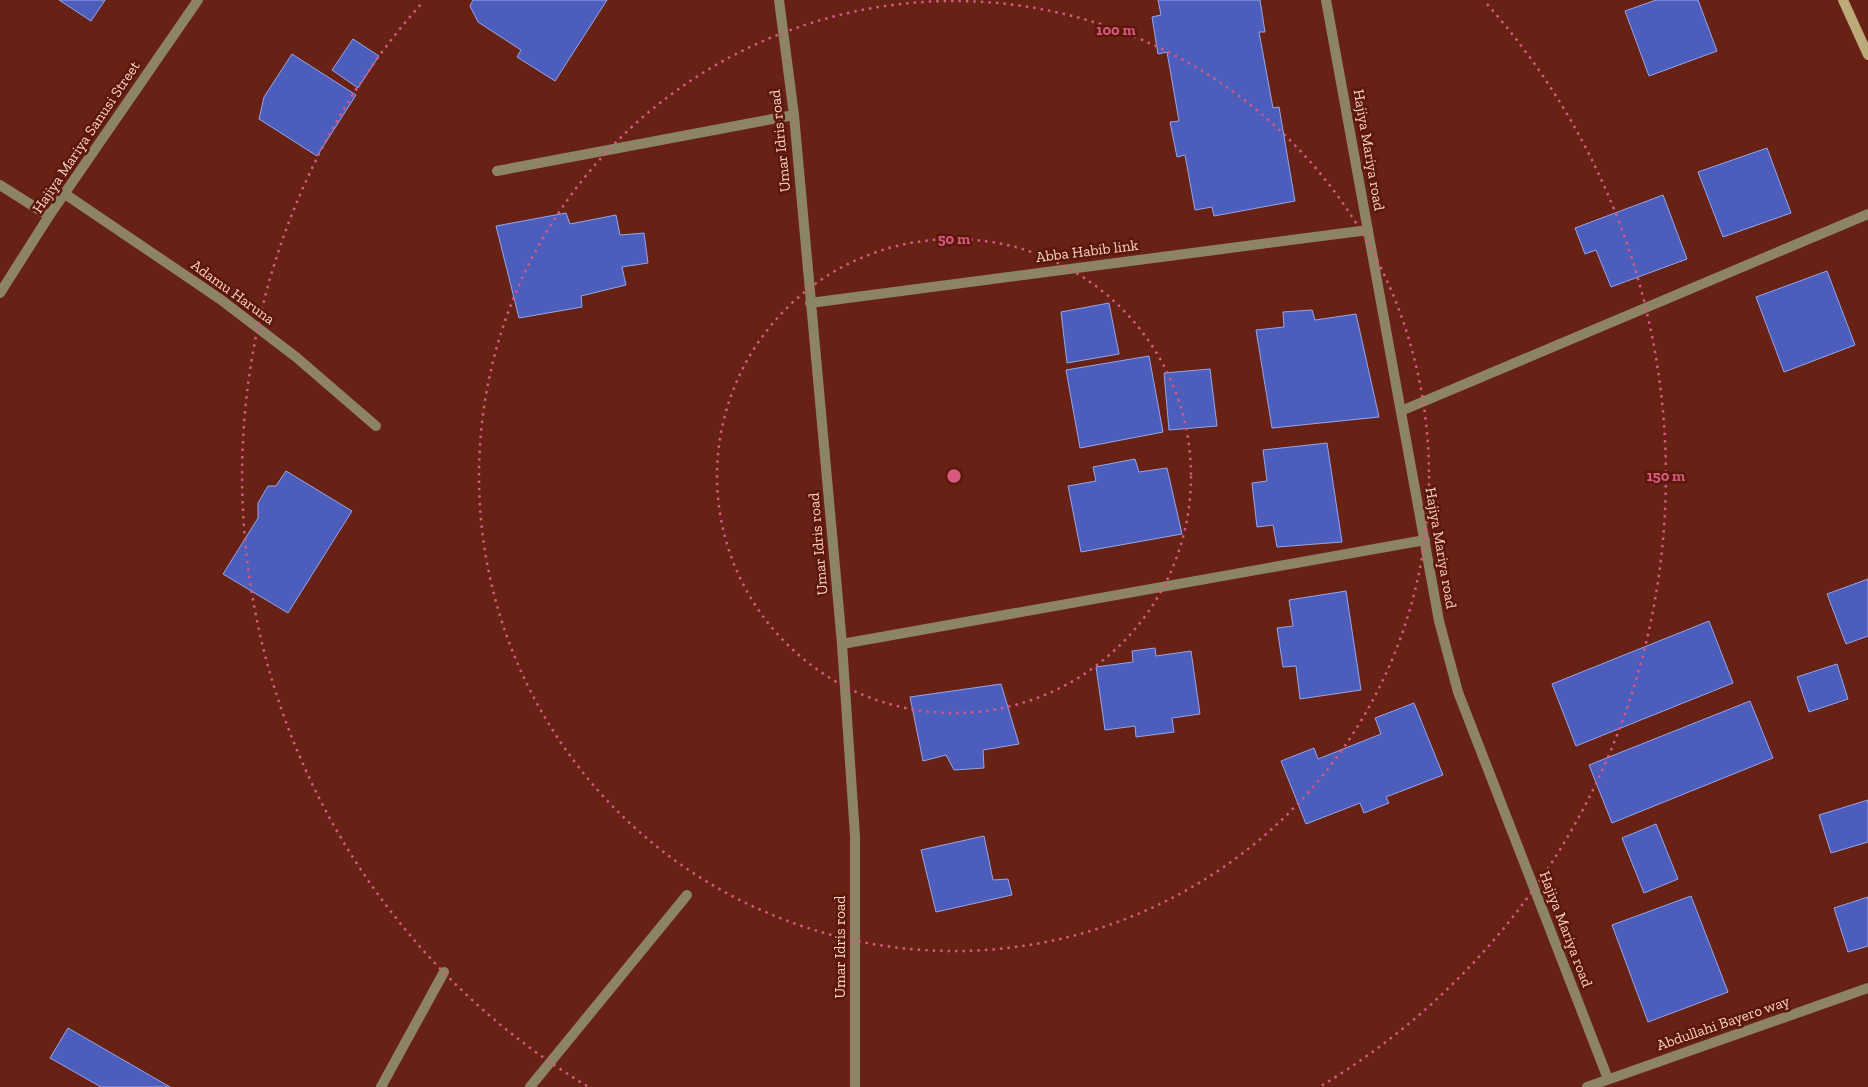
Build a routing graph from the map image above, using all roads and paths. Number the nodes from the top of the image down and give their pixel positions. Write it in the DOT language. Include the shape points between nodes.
graph roads {
  1 [pos="198,0"];
  2 [pos="779,0"];
  3 [pos="1326,0"];
  4 [pos="1843,0"];
  5 [pos="1868,55"];
  6 [pos="794,115"];
  7 [pos="497,171"];
  8 [pos="0,185"];
  9 [pos="65,194"];
  10 [pos="1868,214"];
  11 [pos="49,216"];
  12 [pos="1368,230"];
  13 [pos="0,293"];
  14 [pos="810,302"];
  15 [pos="1401,411"];
  16 [pos="376,426"];
  17 [pos="1425,540"];
  18 [pos="842,644"];
  19 [pos="687,895"];
  20 [pos="444,972"];
  21 [pos="1868,988"];
  22 [pos="1608,1080"];
  23 [pos="381,1087"];
  24 [pos="530,1087"];
  25 [pos="855,1087"];
  26 [pos="1587,1087"];
  1 -- 9 [label="street, Hajiya Mariya Sanusi Street"];
  2 -- 6 [label="street, Umar Idris road"];
  3 -- 12 [label="street, Hajiya Mariya road"];
  4 -- 5 [label="main road"];
  6 -- 7 [label="street"];
  6 -- 14 [label="street, Umar Idris road"];
  8 -- 11 [label="street"];
  9 -- 11 [label="street, Hajiya Mariya Sanusi Street"];
  9 -- 16 [label="street, Adamu Haruna" via="220,299 296,357"];
  10 -- 15 [label="street"];
  11 -- 13 [label="street, Hajiya Mariya Sanusi Street"];
  12 -- 14 [label="street, Abba Habib link"];
  12 -- 15 [label="street, Hajiya Mariya road"];
  14 -- 18 [label="street, Umar Idris road"];
  15 -- 17 [label="street, Hajiya Mariya road"];
  17 -- 18 [label="street"];
  17 -- 22 [label="street, Hajiya Mariya road" via="1439,621 1458,692"];
  18 -- 25 [label="street, Umar Idris road" via="855,836"];
  19 -- 24 [label="street"];
  20 -- 23 [label="street"];
  21 -- 22 [label="street, Abdullahi Bayero way"];
  22 -- 26 [label="street, Abdullahi Bayero way"];
}
